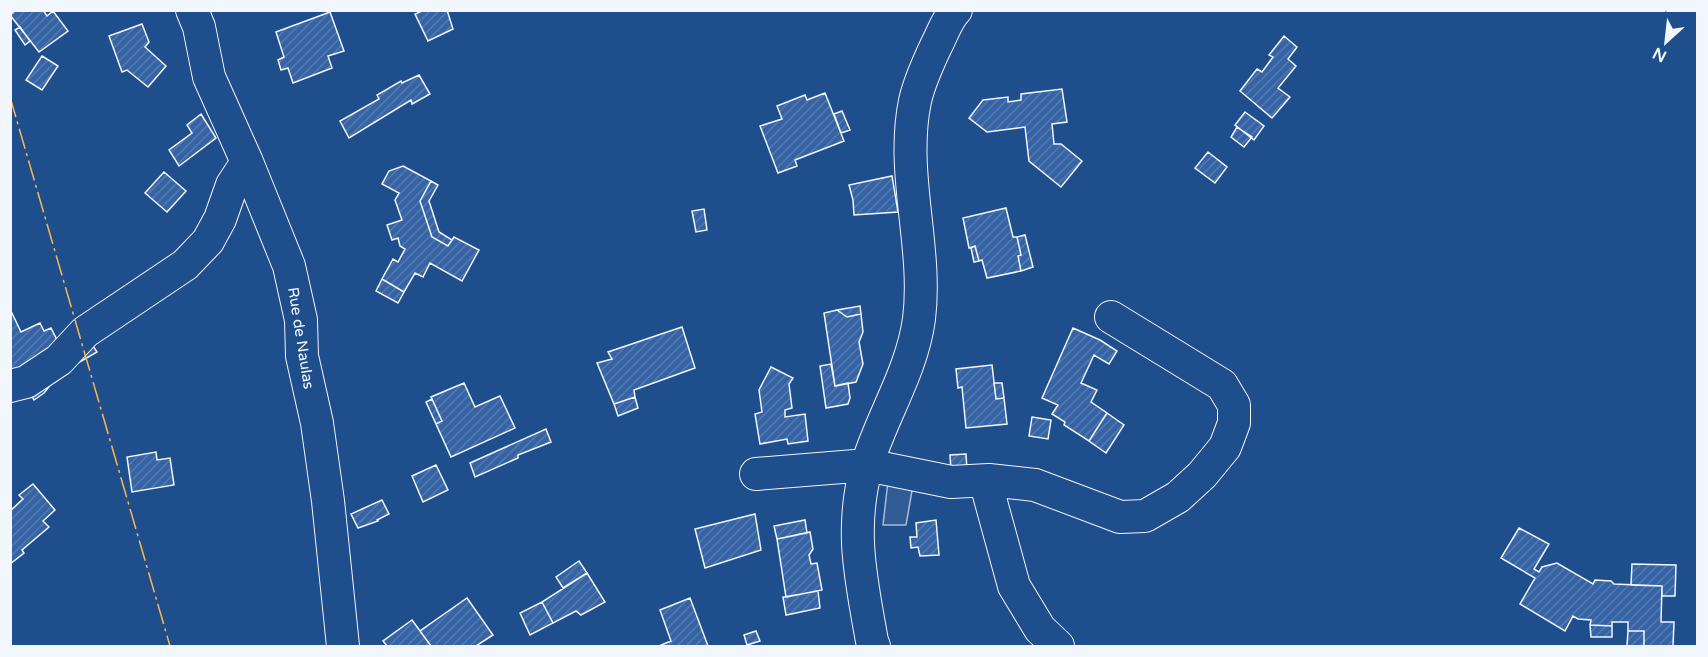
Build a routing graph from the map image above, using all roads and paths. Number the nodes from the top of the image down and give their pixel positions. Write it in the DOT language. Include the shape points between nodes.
graph roads {
  1 [pos="192,10"];
  2 [pos="956,10"];
  3 [pos="247,162"];
  4 [pos="1111,316"];
  5 [pos="10,386"];
  6 [pos="867,465"];
  7 [pos="756,474"];
  8 [pos="988,480"];
  9 [pos="343,646"];
  10 [pos="874,646"];
  11 [pos="1058,646"];
  1 -- 3 [label="street, Rue de Naulas" via="209,77"];
  2 -- 6 [label="street" via="928,62 915,101 911,141 922,279 919,320 911,356"];
  3 -- 5 [label="street" via="232,185 208,241 185,265 85,332 59,360 26,382"];
  3 -- 9 [label="street, Rue de Naulas" via="289,266 301,320 302,356 328,501"];
  4 -- 8 [label="street" via="1221,385 1234,405 1234,423 1225,447 1178,497 1145,516 1120,517 1035,485"];
  6 -- 7 [label="street"];
  6 -- 8 [label="street" via="951,482"];
  6 -- 10 [label="street" via="858,511 858,562"];
  8 -- 11 [label="street" via="1014,586 1040,629"];
}
